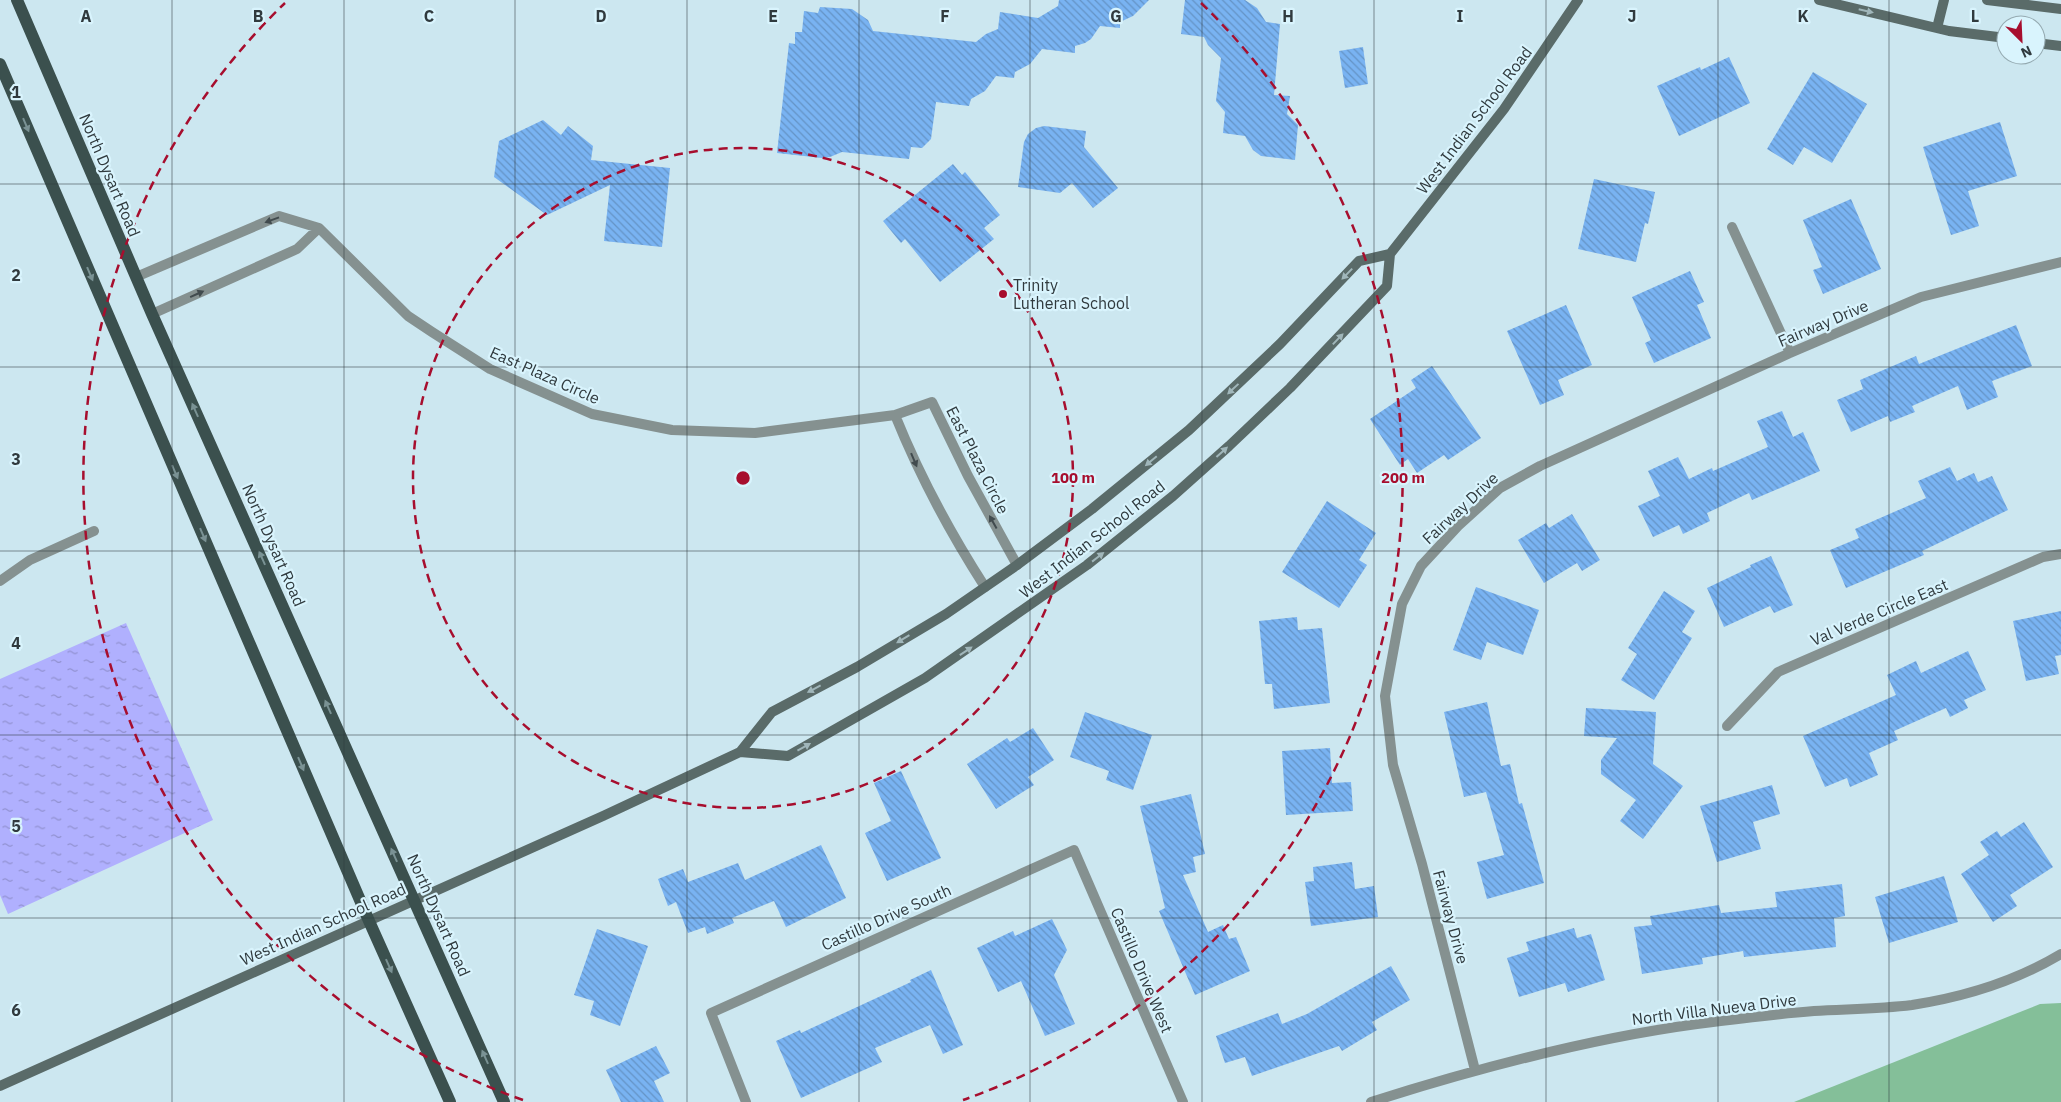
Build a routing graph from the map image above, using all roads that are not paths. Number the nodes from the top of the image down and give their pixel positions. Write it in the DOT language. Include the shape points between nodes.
graph roads {
  1 [pos="17,0"];
  2 [pos="1578,0"];
  3 [pos="1819,0"];
  4 [pos="1944,0"];
  5 [pos="1987,0"];
  6 [pos="2061,8"];
  7 [pos="1937,28"];
  8 [pos="1996,37"];
  9 [pos="2046,44"];
  10 [pos="2061,46"];
  11 [pos="0,64"];
  12 [pos="1732,227"];
  13 [pos="319,228"];
  14 [pos="1390,254"];
  15 [pos="2061,262"];
  16 [pos="136,277"];
  17 [pos="152,314"];
  18 [pos="1790,353"];
  19 [pos="895,415"];
  20 [pos="94,530"];
  21 [pos="2061,554"];
  22 [pos="1017,565"];
  23 [pos="0,581"];
  24 [pos="985,587"];
  25 [pos="1727,726"];
  26 [pos="740,752"];
  27 [pos="1074,850"];
  28 [pos="414,900"];
  29 [pos="369,921"];
  30 [pos="2061,954"];
  31 [pos="1475,1070"];
  32 [pos="0,1086"];
  33 [pos="450,1102"];
  34 [pos="504,1102"];
  35 [pos="746,1102"];
  36 [pos="1183,1102"];
  37 [pos="1371,1102"];
  1 -- 16 [label="main road, North Dysart Road"];
  2 -- 14 [label="main road, West Indian School Road" via="1504,109"];
  3 -- 7 [label="main road, one-way"];
  4 -- 7 [label="main road"];
  5 -- 6 [label="main road"];
  7 -- 8 [label="main road"];
  9 -- 10 [label="main road"];
  11 -- 29 [label="main road, one-way"];
  12 -- 18 [label="street"];
  13 -- 16 [label="street, East Plaza Circle, one-way" via="279,216"];
  17 -- 13 [label="street, one-way" via="297,250"];
  13 -- 19 [label="street, East Plaza Circle" via="408,316 490,369 592,414 672,430 748,433"];
  14 -- 22 [label="main road, West Indian School Road, one-way" via="1359,261 1280,344 1188,430 1100,503"];
  26 -- 14 [label="main road, West Indian School Road, one-way" via="788,756 925,678 1087,565 1229,446 1332,346 1387,286"];
  15 -- 18 [label="street, Fairway Drive" via="1921,297"];
  16 -- 17 [label="main road, North Dysart Road"];
  28 -- 17 [label="main road, North Dysart Road, one-way"];
  18 -- 31 [label="street, Fairway Drive" via="1540,466 1500,488 1421,566 1402,604 1385,696 1393,765"];
  22 -- 19 [label="street, East Plaza Circle, one-way" via="932,402"];
  19 -- 24 [label="street, one-way" via="933,501"];
  20 -- 23 [label="street" via="30,560"];
  21 -- 25 [label="street, Val Verde Circle East" via="2044,557 1778,672"];
  22 -- 24 [label="main road, West Indian School Road"];
  24 -- 26 [label="main road, West Indian School Road, one-way" via="858,667 772,712"];
  26 -- 28 [label="main road, West Indian School Road"];
  27 -- 35 [label="street, Castillo Drive South" via="711,1013"];
  27 -- 36 [label="street, Castillo Drive West"];
  28 -- 29 [label="main road, West Indian School Road"];
  34 -- 28 [label="main road, North Dysart Road, one-way"];
  29 -- 32 [label="main road, West Indian School Road"];
  29 -- 33 [label="main road, one-way"];
  30 -- 31 [label="street, North Villa Nueva Drive" via="1991,986 1939,1000 1697,1024 1588,1043"];
  31 -- 37 [label="street, North Villa Nueva Drive"];
}
